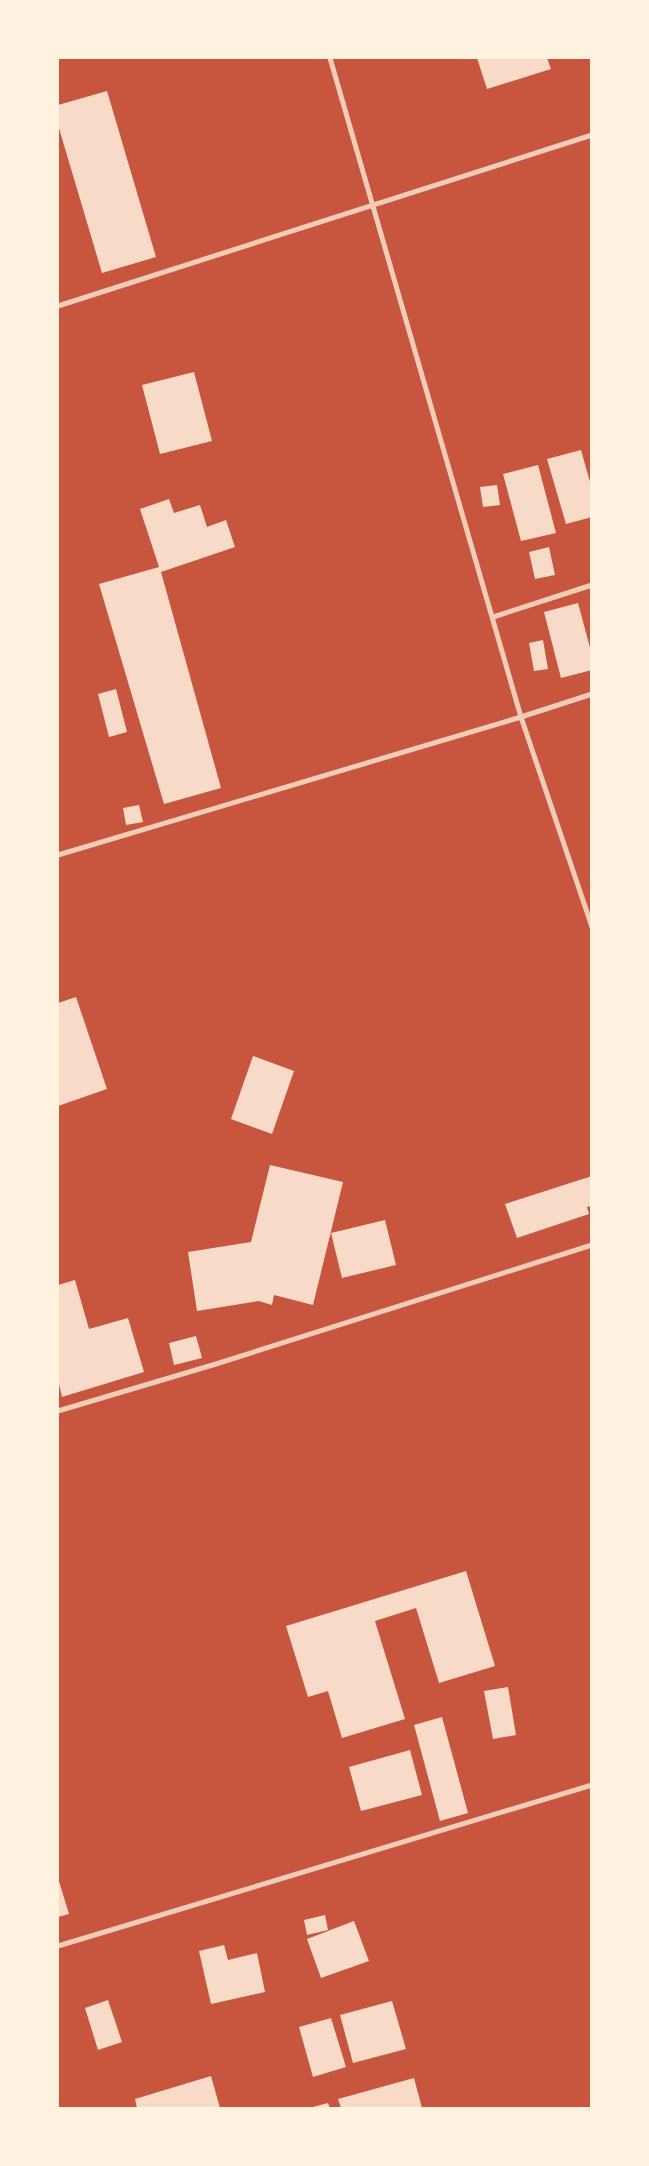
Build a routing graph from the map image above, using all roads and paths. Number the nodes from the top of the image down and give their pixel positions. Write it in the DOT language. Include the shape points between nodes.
graph roads {
  1 [pos="330,58"];
  2 [pos="592,135"];
  3 [pos="373,205"];
  4 [pos="58,306"];
  5 [pos="592,585"];
  6 [pos="493,617"];
  7 [pos="592,694"];
  8 [pos="521,717"];
  9 [pos="58,856"];
  10 [pos="592,927"];
  11 [pos="592,1245"];
  12 [pos="58,1411"];
  13 [pos="592,1785"];
  14 [pos="58,1946"];
  1 -- 3 [label="street"];
  2 -- 3 [label="street"];
  3 -- 4 [label="street"];
  3 -- 6 [label="street"];
  5 -- 6 [label="street"];
  6 -- 8 [label="street"];
  7 -- 8 [label="street"];
  8 -- 9 [label="street"];
  8 -- 10 [label="street"];
  11 -- 12 [label="street"];
  13 -- 14 [label="street"];
}
